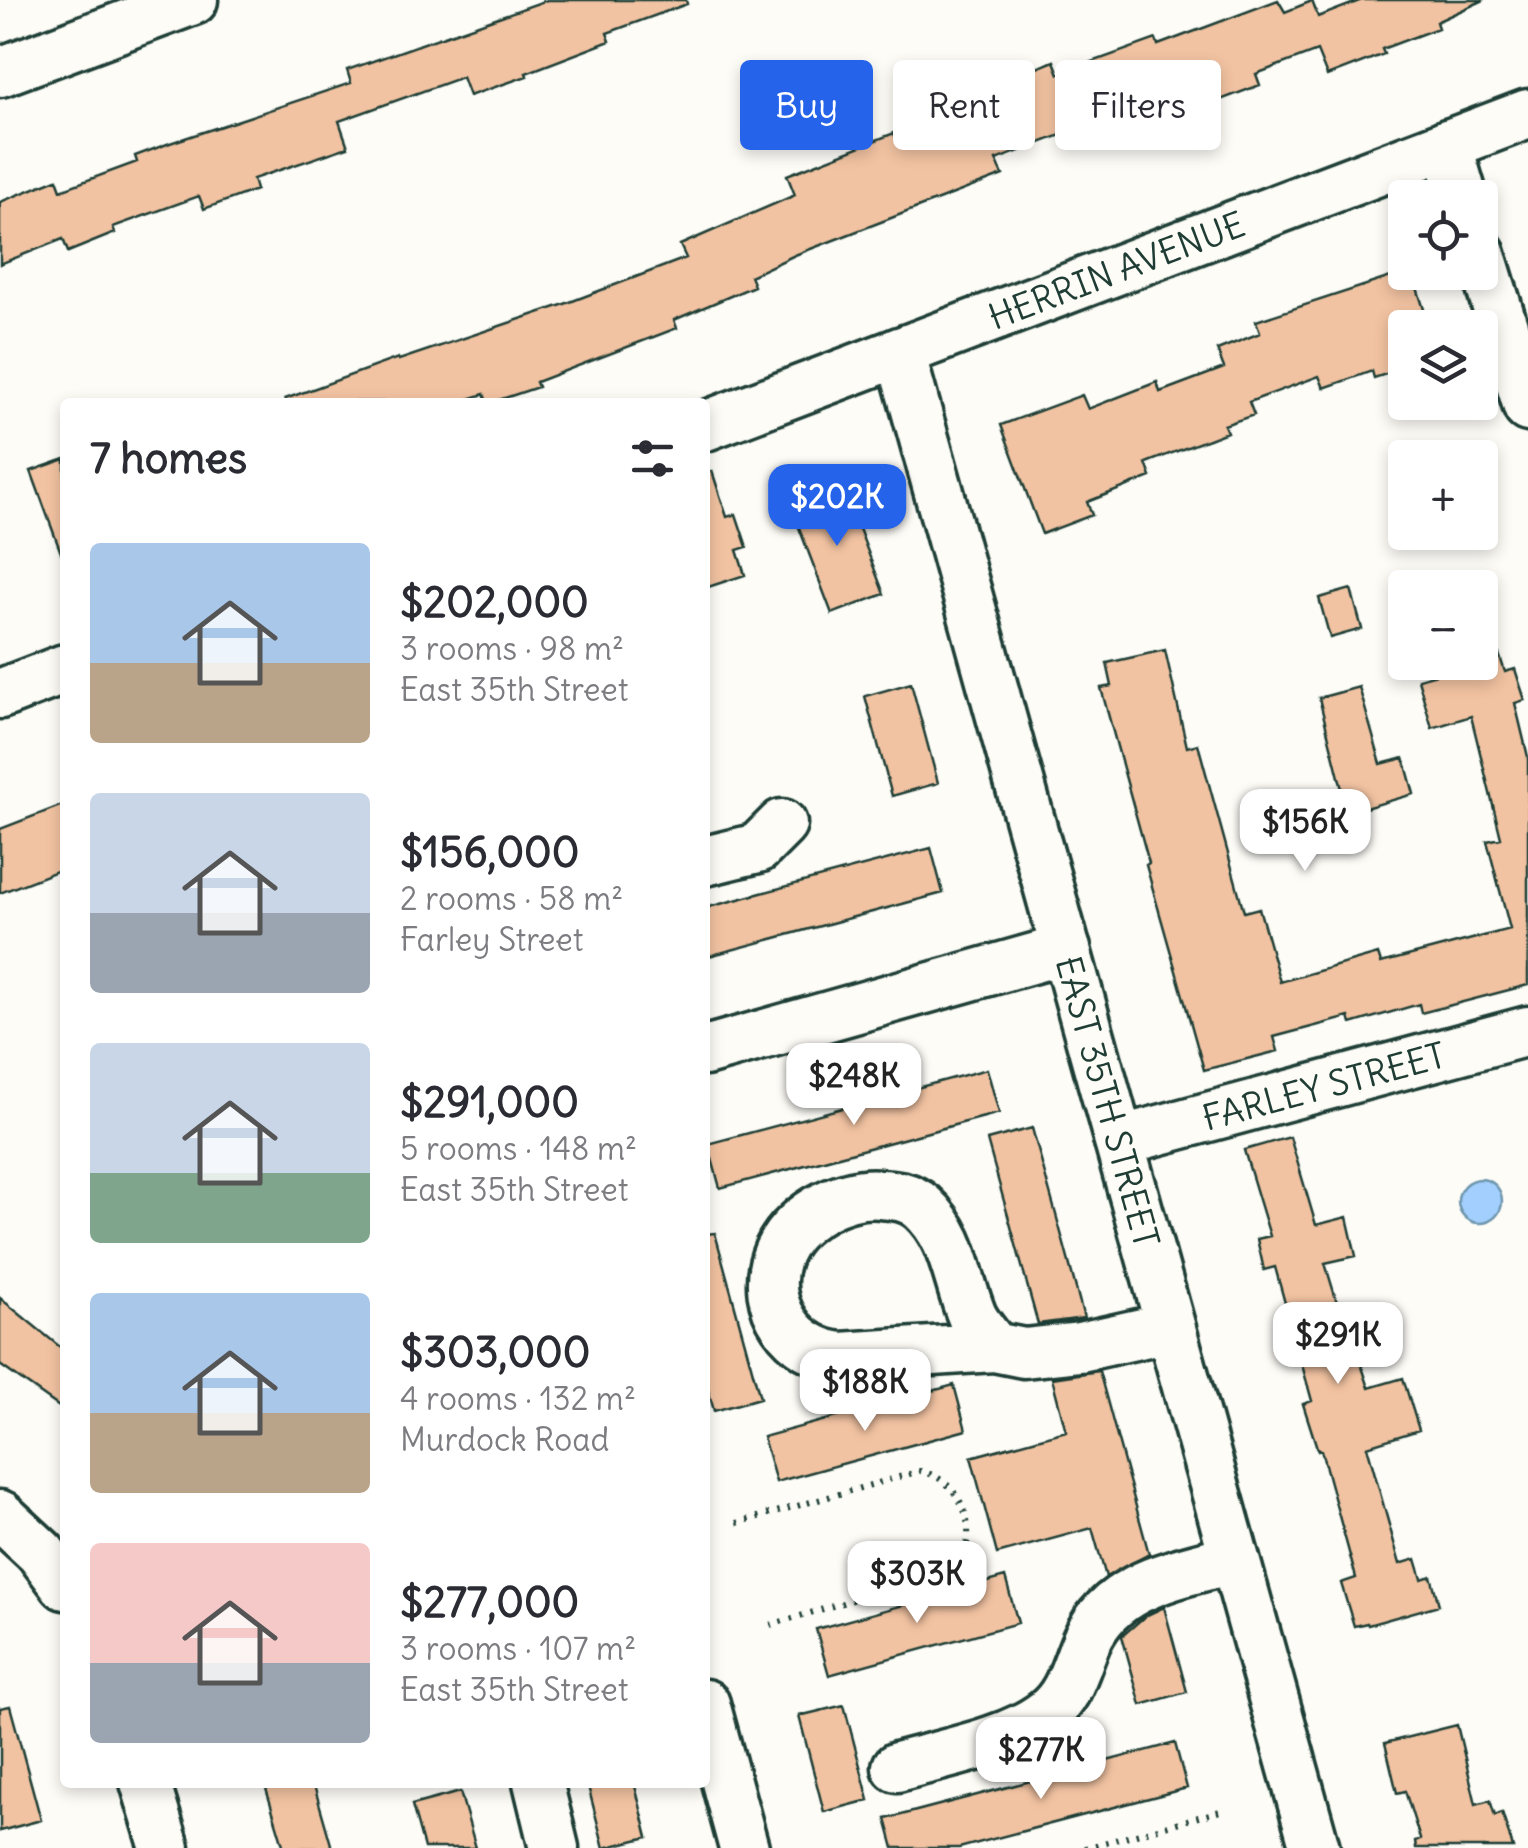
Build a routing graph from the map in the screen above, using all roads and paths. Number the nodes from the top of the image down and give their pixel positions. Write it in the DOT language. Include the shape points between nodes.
graph roads {
  1 [pos="192,0"];
  2 [pos="0,72"];
  3 [pos="1528,114"];
  4 [pos="1446,144"];
  5 [pos="1457,180"];
  6 [pos="1492,290"];
  7 [pos="900,352"];
  8 [pos="1528,407"];
  9 [pos="710,424"];
  10 [pos="60,671"];
  11 [pos="0,694"];
  12 [pos="782,824"];
  13 [pos="710,860"];
  14 [pos="1066,949"];
  15 [pos="1528,1031"];
  16 [pos="710,1049"];
  17 [pos="1120,1141"];
  18 [pos="1170,1327"];
  19 [pos="994,1348"];
  20 [pos="0,1515"];
  21 [pos="737,1523"];
  22 [pos="1234,1558"];
  23 [pos="60,1579"];
  24 [pos="766,1626"];
  25 [pos="710,1722"];
  26 [pos="897,1766"];
  27 [pos="147,1788"];
  28 [pos="539,1788"];
  29 [pos="1224,1810"];
  30 [pos="165,1848"];
  31 [pos="554,1848"];
  32 [pos="744,1848"];
  33 [pos="1085,1848"];
  34 [pos="1314,1848"];
  1 -- 2 [label="street"];
  3 -- 4 [label="street, HERRIN AVENUE"];
  4 -- 5 [label="street"];
  4 -- 7 [label="street, HERRIN AVENUE"];
  6 -- 8 [label="street"];
  7 -- 9 [label="street, HERRIN AVENUE"];
  7 -- 14 [label="street, EAST 35TH STREET"];
  10 -- 11 [label="street"];
  12 -- 13 [label="street" via="758,848"];
  14 -- 16 [label="street"];
  14 -- 17 [label="street, EAST 35TH STREET"];
  15 -- 17 [label="street, FARLEY STREET"];
  17 -- 18 [label="street, EAST 35TH STREET"];
  18 -- 19 [label="street" via="1024,1354"];
  18 -- 22 [label="street, EAST 35TH STREET"];
  19 -- 19 [label="street" via="821,1355 787,1330 776,1307 775,1260 819,1209 869,1193 903,1196 948,1238 974,1319"];
  20 -- 23 [label="street"];
  21 -- 24 [label="path" via="909,1472 935,1474 955,1490 970,1536 952,1570"];
  22 -- 26 [label="street" via="1113,1603 1046,1714 982,1742"];
  22 -- 34 [label="street, EAST 35TH STREET"];
  25 -- 32 [label="street"];
  27 -- 30 [label="street"];
  28 -- 31 [label="street"];
  29 -- 33 [label="path"];
}
